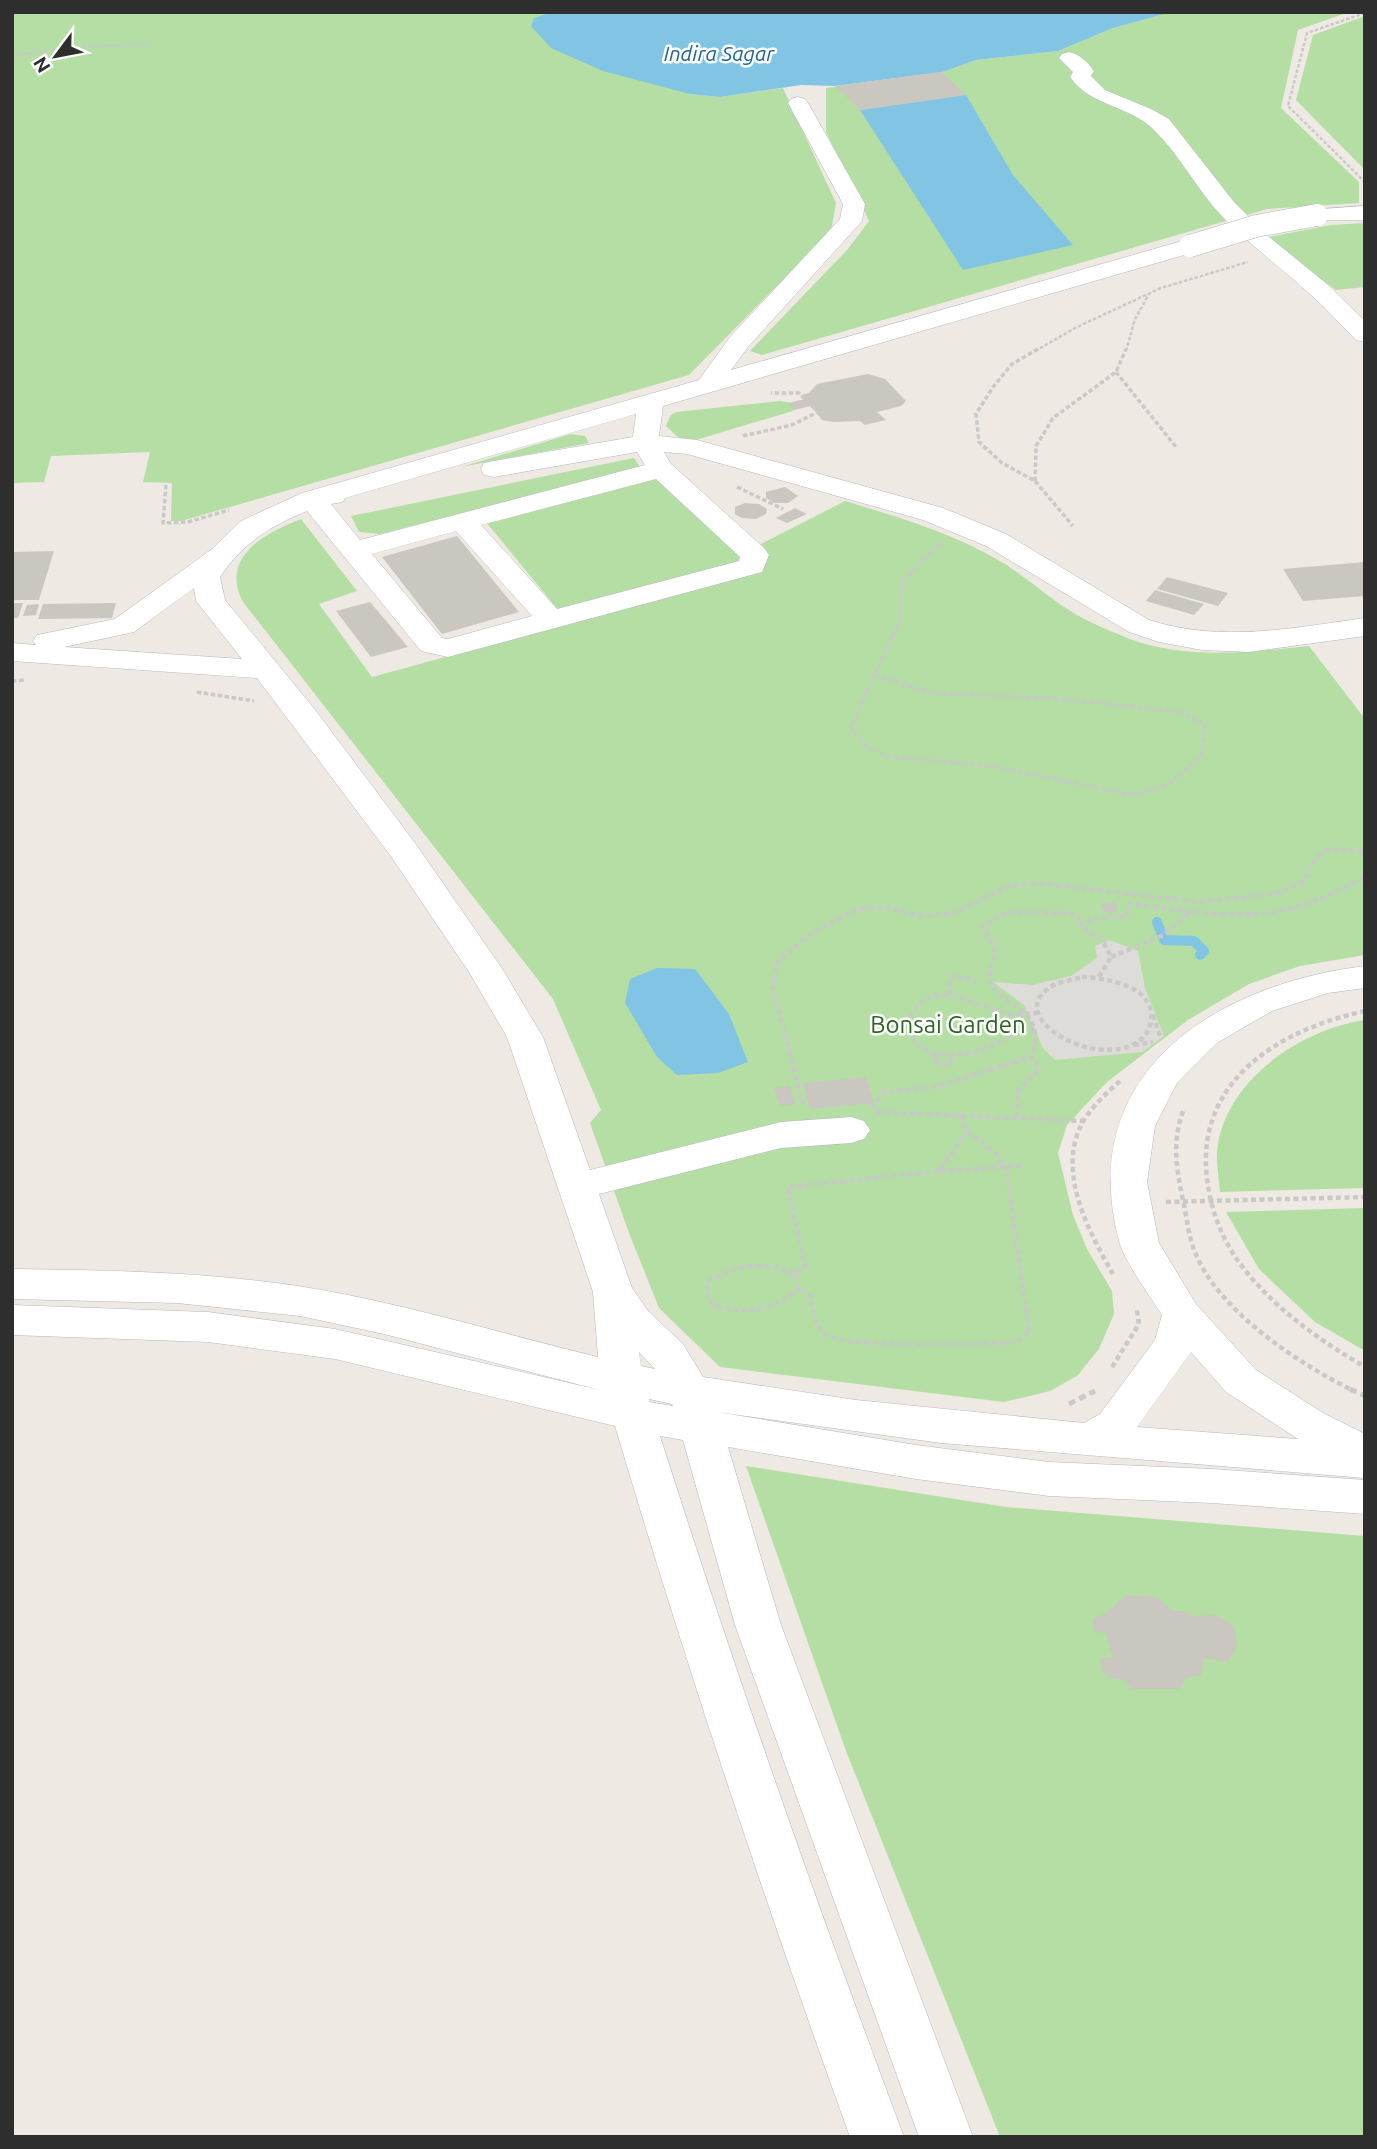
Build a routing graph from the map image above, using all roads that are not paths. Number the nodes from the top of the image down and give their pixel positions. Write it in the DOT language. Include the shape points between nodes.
graph roads {
  1 [pos="1069,58"];
  2 [pos="798,103"];
  3 [pos="1365,213"];
  4 [pos="1365,335"];
  5 [pos="707,386"];
  6 [pos="650,403"];
  7 [pos="645,443"];
  8 [pos="660,469"];
  9 [pos="312,499"];
  10 [pos="463,522"];
  11 [pos="353,550"];
  12 [pos="220,555"];
  13 [pos="551,620"];
  14 [pos="1365,627"];
  15 [pos="12,645"];
  16 [pos="12,652"];
  17 [pos="267,670"];
  18 [pos="1365,977"];
  19 [pos="851,1130"];
  20 [pos="575,1187"];
  21 [pos="12,1284"];
  22 [pos="613,1292"];
  23 [pos="1182,1315"];
  24 [pos="12,1320"];
  25 [pos="625,1395"];
  26 [pos="695,1409"];
  27 [pos="1088,1440"];
  28 [pos="1365,1454"];
  29 [pos="1365,1461"];
  30 [pos="1365,1497"];
  31 [pos="877,2137"];
  32 [pos="946,2137"];
  1 -- 4 [label="street" via="1084,71 1080,77 1098,94 1161,124 1226,206"];
  2 -- 5 [label="street" via="853,204 851,221 739,342"];
  3 -- 5 [label="street, bridge" via="1317,215 1256,226"];
  5 -- 6 [label="street"];
  6 -- 7 [label="street"];
  6 -- 9 [label="street"];
  7 -- 8 [label="street"];
  7 -- 9 [label="street"];
  7 -- 14 [label="street" via="688,446 933,514 996,540 1139,625 1169,636 1249,643"];
  8 -- 10 [label="street"];
  8 -- 13 [label="street" via="755,555 752,566"];
  9 -- 11 [label="street"];
  9 -- 12 [label="street" via="263,519"];
  10 -- 11 [label="street"];
  10 -- 13 [label="street"];
  11 -- 13 [label="street" via="432,645 448,649"];
  12 -- 15 [label="street" via="124,626"];
  12 -- 17 [label="street" via="206,577 211,601"];
  16 -- 17 [label="street"];
  17 -- 20 [label="street" via="403,850 519,1026"];
  18 -- 23 [label="street" via="1324,982 1259,1003 1204,1035 1162,1076 1136,1126 1128,1182 1139,1244"];
  19 -- 20 [label="street" via="781,1135"];
  20 -- 22 [label="street"];
  21 -- 25 [label="street" via="219,1292 336,1308 454,1334"];
  22 -- 25 [label="street"];
  22 -- 26 [label="street" via="634,1322 668,1355"];
  23 -- 27 [label="street" via="1175,1344 1115,1426"];
  23 -- 28 [label="street" via="1241,1381 1308,1425"];
  24 -- 25 [label="street" via="208,1327 335,1344"];
  25 -- 26 [label="street"];
  25 -- 31 [label="street" via="788,1892"];
  26 -- 27 [label="street" via="883,1420"];
  26 -- 30 [label="street" via="916,1462 1049,1479"];
  26 -- 32 [label="street" via="758,1625"];
  27 -- 29 [label="street"];
}
